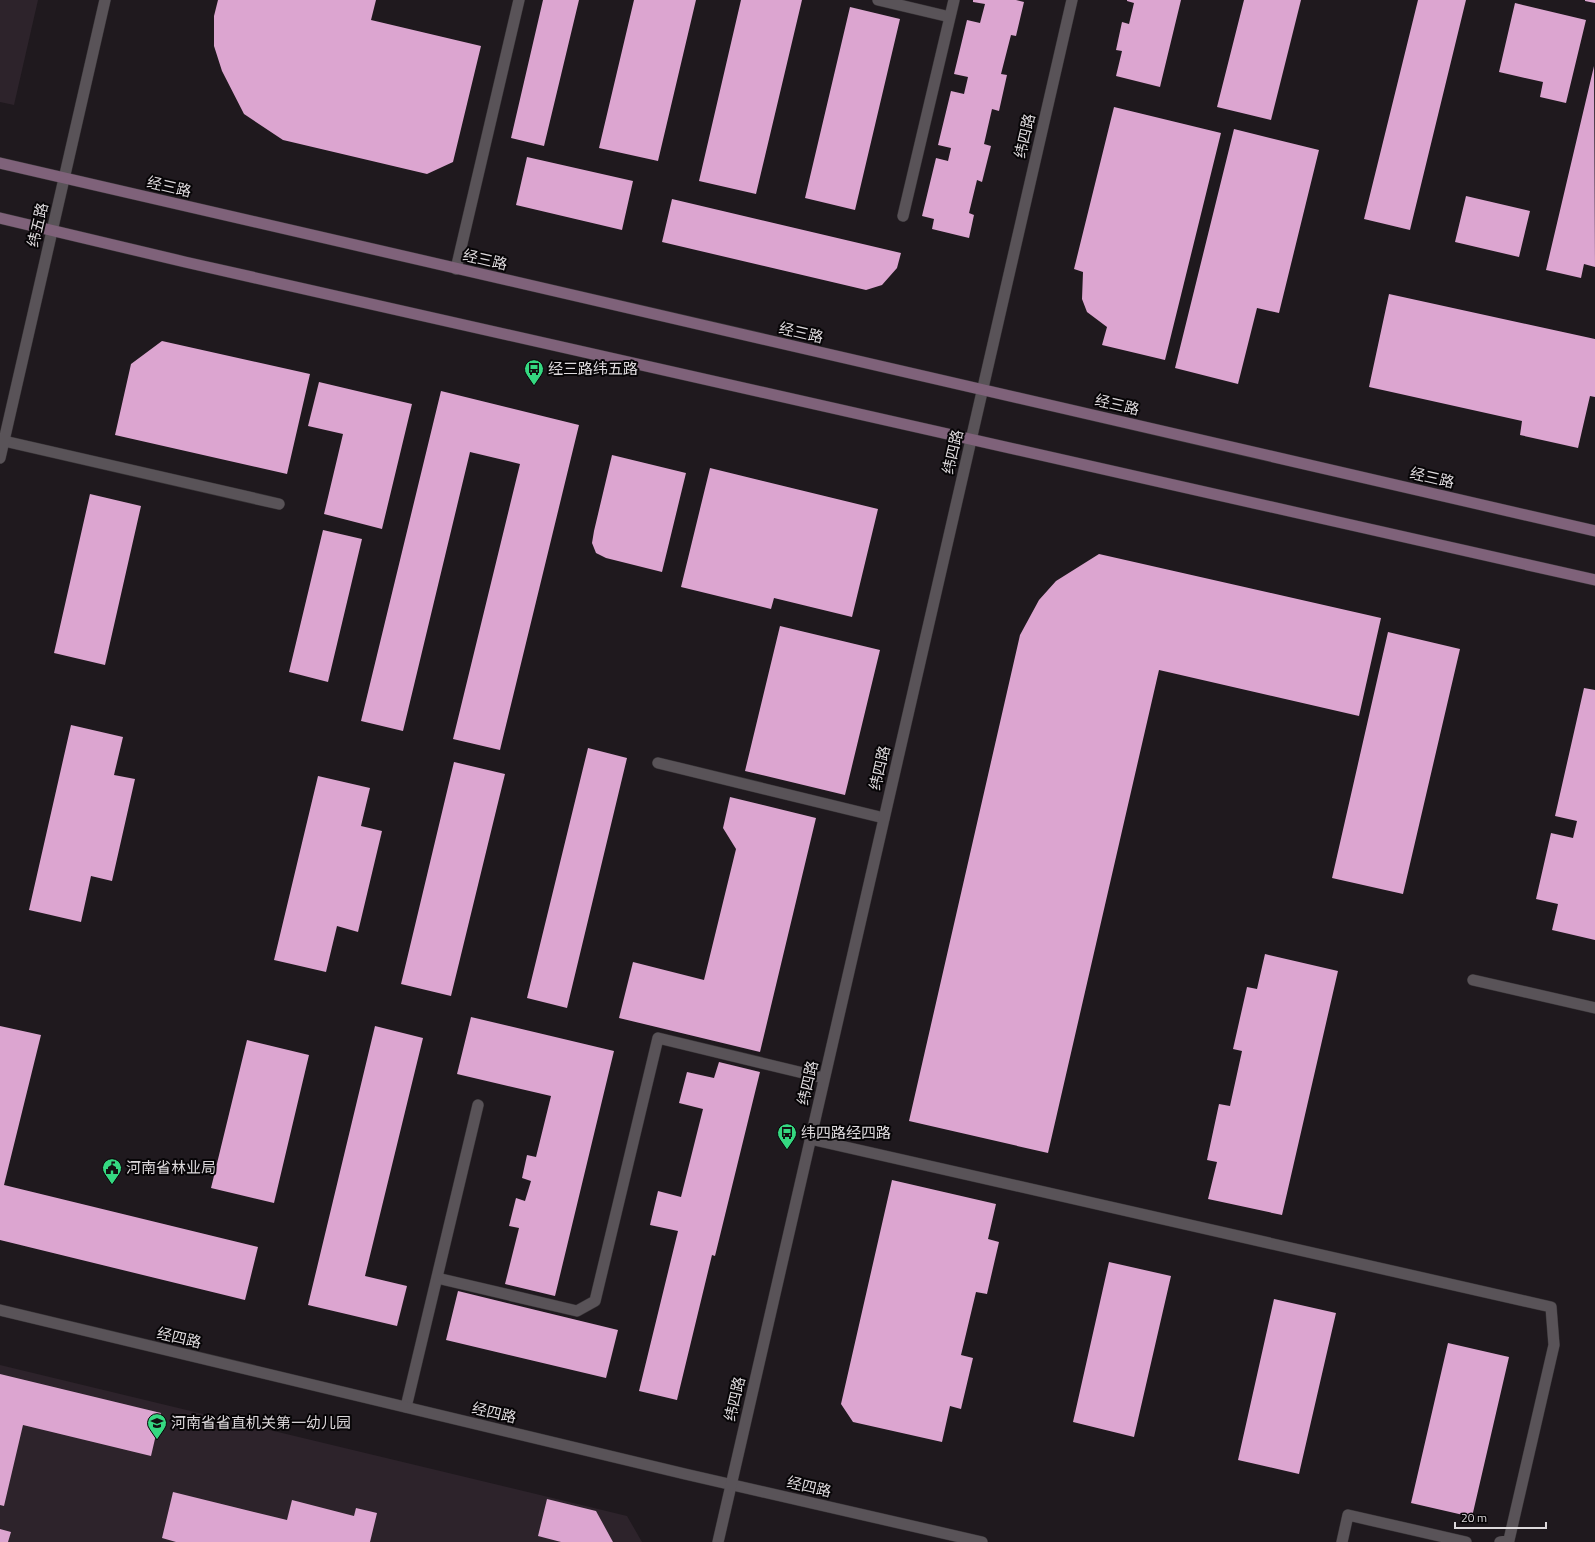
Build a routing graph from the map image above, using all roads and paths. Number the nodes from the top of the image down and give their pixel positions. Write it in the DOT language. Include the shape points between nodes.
graph roads {
  1 [pos="105,0"];
  2 [pos="519,0"];
  3 [pos="878,0"];
  4 [pos="954,0"];
  5 [pos="1072,0"];
  6 [pos="950,17"];
  7 [pos="0,163"];
  8 [pos="64,178"];
  9 [pos="903,216"];
  10 [pos="0,218"];
  11 [pos="52,230"];
  12 [pos="456,269"];
  13 [pos="982,390"];
  14 [pos="971,439"];
  15 [pos="4,441"];
  16 [pos="0,458"];
  17 [pos="279,504"];
  18 [pos="1595,531"];
  19 [pos="1595,580"];
  20 [pos="658,763"];
  21 [pos="884,818"];
  22 [pos="1473,980"];
  23 [pos="1595,1008"];
  24 [pos="824,1078"];
  25 [pos="478,1105"];
  26 [pos="810,1139"];
  27 [pos="436,1278"];
  28 [pos="0,1310"];
  29 [pos="406,1407"];
  30 [pos="731,1484"];
  31 [pos="718,1542"];
  32 [pos="982,1542"];
  33 [pos="1342,1542"];
  34 [pos="1466,1542"];
  35 [pos="1500,1542"];
  1 -- 8 [label="street, 纬五路"];
  2 -- 12 [label="street"];
  3 -- 6 [label="street"];
  4 -- 6 [label="street"];
  5 -- 13 [label="street, 纬四路"];
  6 -- 9 [label="street"];
  7 -- 8 [label="main road, 经三路"];
  8 -- 11 [label="street, 纬五路"];
  8 -- 12 [label="main road, 经三路"];
  10 -- 11 [label="main road"];
  11 -- 14 [label="main road"];
  11 -- 15 [label="street, 纬五路"];
  12 -- 13 [label="main road, 经三路"];
  13 -- 14 [label="street, 纬四路"];
  13 -- 18 [label="main road, 经三路"];
  14 -- 19 [label="main road"];
  14 -- 21 [label="street, 纬四路"];
  15 -- 16 [label="street, 纬五路"];
  15 -- 17 [label="street"];
  20 -- 21 [label="street"];
  21 -- 24 [label="street, 纬四路"];
  22 -- 23 [label="street"];
  24 -- 26 [label="street, 纬四路"];
  24 -- 27 [label="street" via="658,1038 595,1301 577,1311"];
  25 -- 27 [label="street"];
  26 -- 30 [label="street, 纬四路"];
  26 -- 35 [label="street" via="1551,1307 1554,1346 1509,1540"];
  27 -- 29 [label="street"];
  28 -- 29 [label="street, 经四路"];
  29 -- 30 [label="street, 经四路"];
  30 -- 31 [label="street, 纬四路"];
  30 -- 32 [label="street, 经四路"];
  33 -- 34 [label="street" via="1348,1515"];
}
